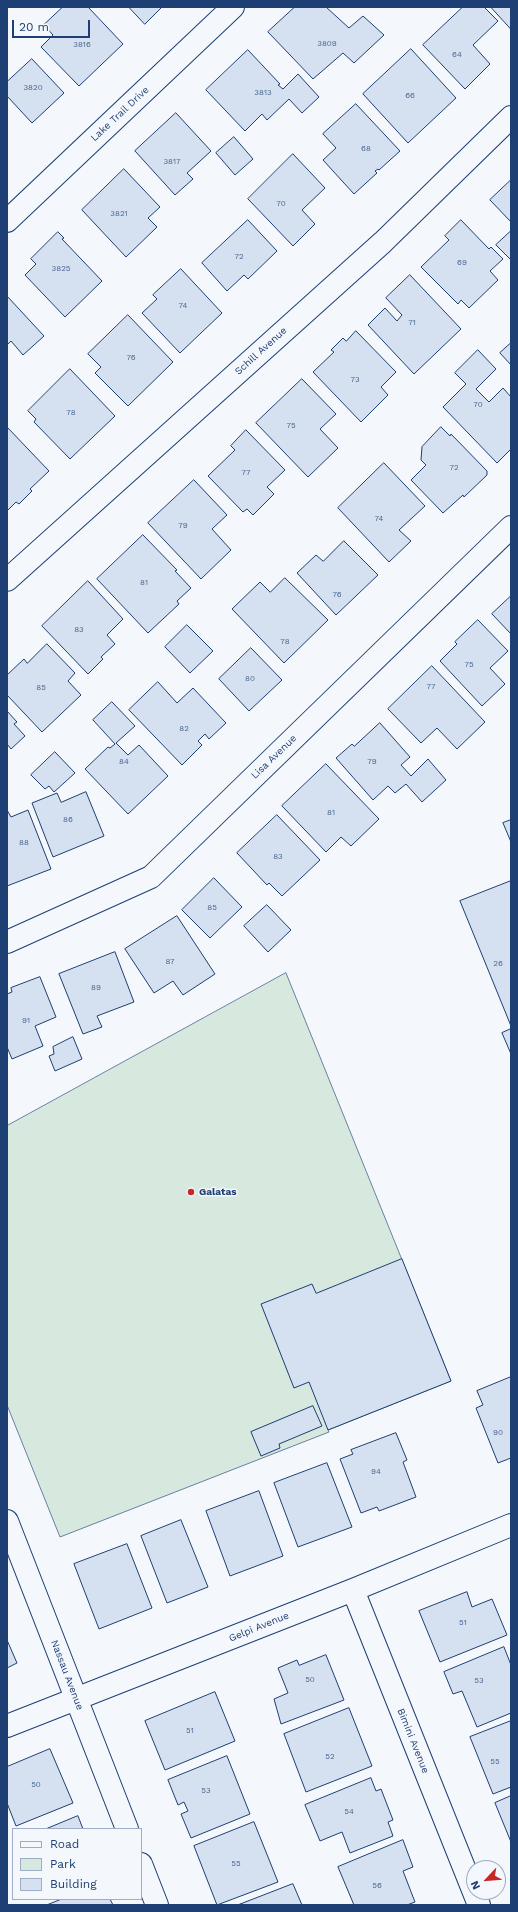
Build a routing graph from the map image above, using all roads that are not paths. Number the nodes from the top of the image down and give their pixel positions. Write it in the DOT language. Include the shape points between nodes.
graph roads {
  1 [pos="233,7"];
  2 [pos="511,117"];
  3 [pos="7,221"];
  4 [pos="511,527"];
  5 [pos="7,580"];
  6 [pos="7,942"];
  7 [pos="7,1521"];
  8 [pos="511,1525"];
  9 [pos="352,1590"];
  10 [pos="76,1699"];
  11 [pos="7,1726"];
  12 [pos="127,1828"];
  13 [pos="142,1867"];
  14 [pos="157,1905"];
  15 [pos="479,1905"];
  1 -- 3 [label="street, Lake Trail Drive"];
  2 -- 5 [label="street, Schill Avenue" via="383,242"];
  4 -- 6 [label="street, Lisa Avenue" via="150,877"];
  7 -- 10 [label="street, Nassau Avenue"];
  8 -- 9 [label="street, Gelpi Avenue"];
  9 -- 10 [label="street, Gelpi Avenue"];
  9 -- 15 [label="street, Bimini Avenue"];
  10 -- 11 [label="street, Gelpi Avenue"];
  10 -- 12 [label="street, Nassau Avenue"];
  13 -- 14 [label="street"];
}
